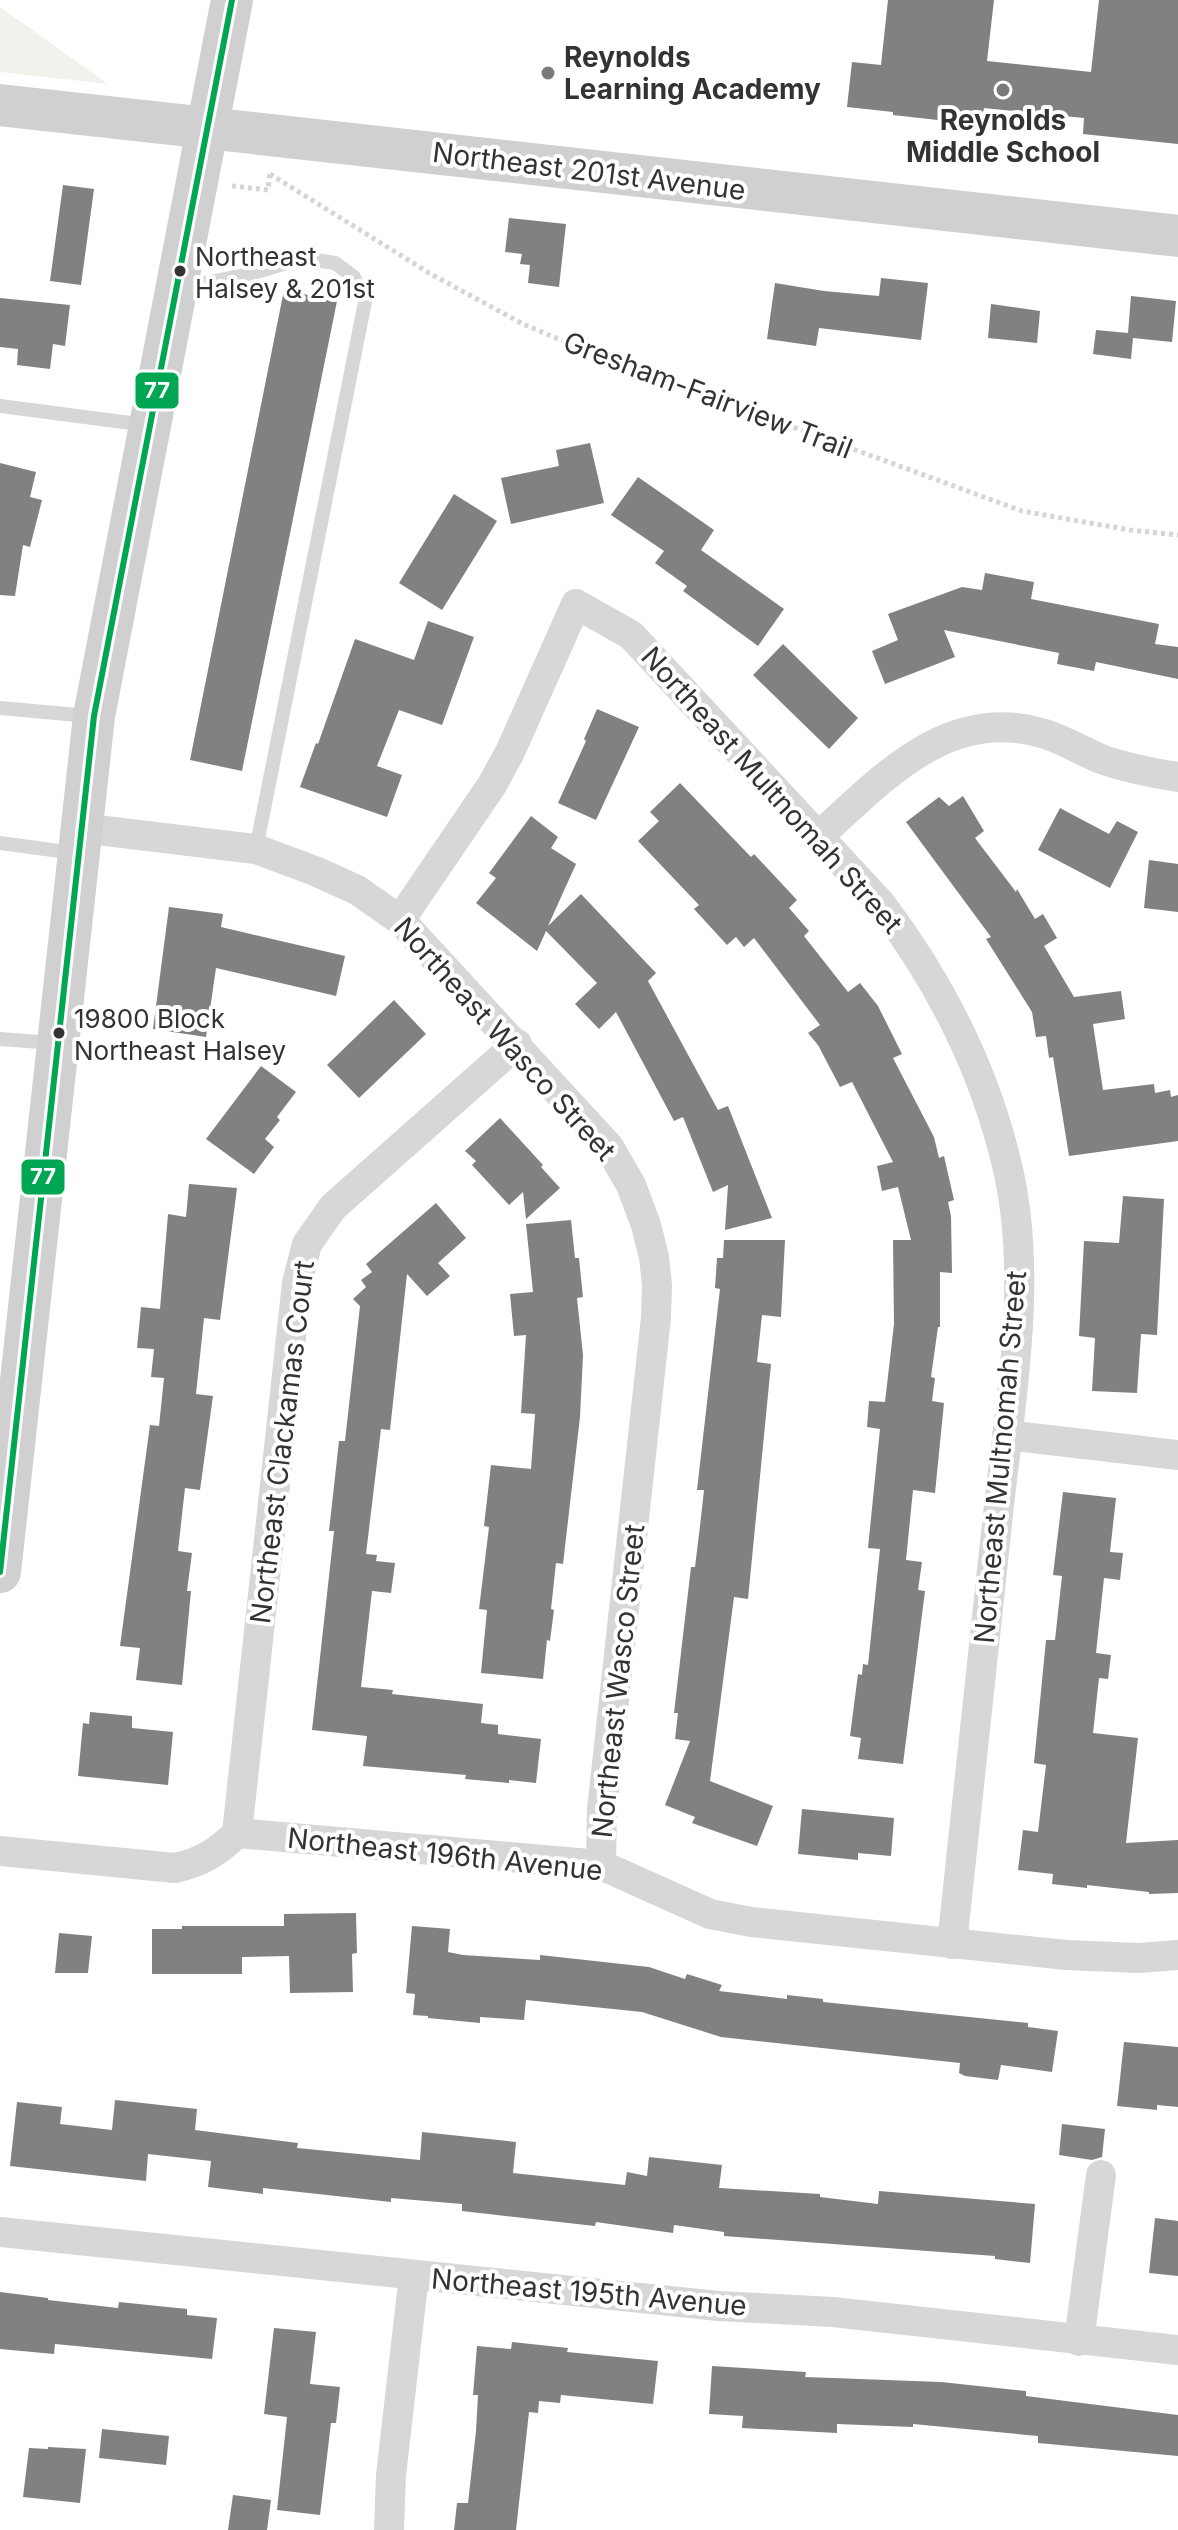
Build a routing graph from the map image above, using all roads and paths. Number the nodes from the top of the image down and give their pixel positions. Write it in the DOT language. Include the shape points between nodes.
graph roads {
  1 [pos="232,0"];
  2 [pos="0,105"];
  3 [pos="209,128"];
  4 [pos="274,154"];
  5 [pos="198,183"];
  6 [pos="1178,236"];
  7 [pos="177,289"];
  8 [pos="0,406"];
  9 [pos="150,425"];
  10 [pos="1178,535"];
  11 [pos="0,708"];
  12 [pos="94,716"];
  13 [pos="1178,777"];
  14 [pos="819,836"];
  15 [pos="80,840"];
  16 [pos="0,843"];
  17 [pos="256,849"];
  18 [pos="400,920"];
  19 [pos="0,1039"];
  20 [pos="58,1044"];
  21 [pos="517,1044"];
  22 [pos="1007,1435"];
  23 [pos="1178,1455"];
  24 [pos="5,1479"];
  25 [pos="1,1558"];
  26 [pos="237,1833"];
  27 [pos="0,1851"];
  28 [pos="601,1865"];
  29 [pos="952,1944"];
  30 [pos="1178,1955"];
  31 [pos="1101,2175"];
  32 [pos="0,2232"];
  33 [pos="414,2275"];
  34 [pos="1079,2341"];
  35 [pos="1178,2350"];
  36 [pos="389,2530"];
  1 -- 3 [label="street"];
  2 -- 3 [label="street, Northeast 201st Avenue"];
  3 -- 4 [label="street, Northeast 201st Avenue"];
  3 -- 5 [label="street"];
  4 -- 5 [label="path" via="268,190"];
  4 -- 6 [label="street, Northeast 201st Avenue"];
  4 -- 10 [label="path, Gresham-Fairview Trail" via="429,273 523,324 594,354 1022,511"];
  5 -- 7 [label="street"];
  7 -- 9 [label="street"];
  7 -- 17 [label="lane" via="303,258 335,263 354,277 365,302"];
  8 -- 9 [label="lane"];
  9 -- 12 [label="street"];
  11 -- 12 [label="lane"];
  12 -- 15 [label="street"];
  13 -- 14 [label="street" via="1129,768 1045,734 987,728 920,749"];
  14 -- 18 [label="street, Northeast Multnomah Street" via="631,635 576,604 492,785"];
  14 -- 22 [label="street, Northeast Multnomah Street" via="913,946 973,1056 993,1114 1010,1176 1017,1244 1017,1322"];
  15 -- 16 [label="lane"];
  15 -- 17 [label="street, Northeast Wasco Street"];
  15 -- 20 [label="street"];
  17 -- 18 [label="street, Northeast Wasco Street" via="357,890"];
  18 -- 21 [label="street, Northeast Wasco Street"];
  19 -- 20 [label="lane"];
  20 -- 24 [label="street"];
  21 -- 26 [label="street, Northeast Clackamas Court" via="333,1207 307,1244 297,1283"];
  21 -- 28 [label="street, Northeast Wasco Street" via="609,1147 631,1185 656,1271 656,1318 602,1809"];
  22 -- 23 [label="street"];
  22 -- 29 [label="street, Northeast Multnomah Street"];
  24 -- 25 [label="street"];
  26 -- 27 [label="street" via="198,1863 175,1868"];
  26 -- 28 [label="street, Northeast 196th Avenue"];
  28 -- 29 [label="street, Northeast 196th Avenue" via="710,1914"];
  29 -- 30 [label="street, Northeast 196th Avenue" via="1066,1955"];
  31 -- 34 [label="street"];
  32 -- 33 [label="street, Northeast 195th Avenue"];
  33 -- 34 [label="street, Northeast 195th Avenue" via="719,2306 833,2312"];
  33 -- 36 [label="street"];
  34 -- 35 [label="street, Northeast 195th Avenue"];
}
